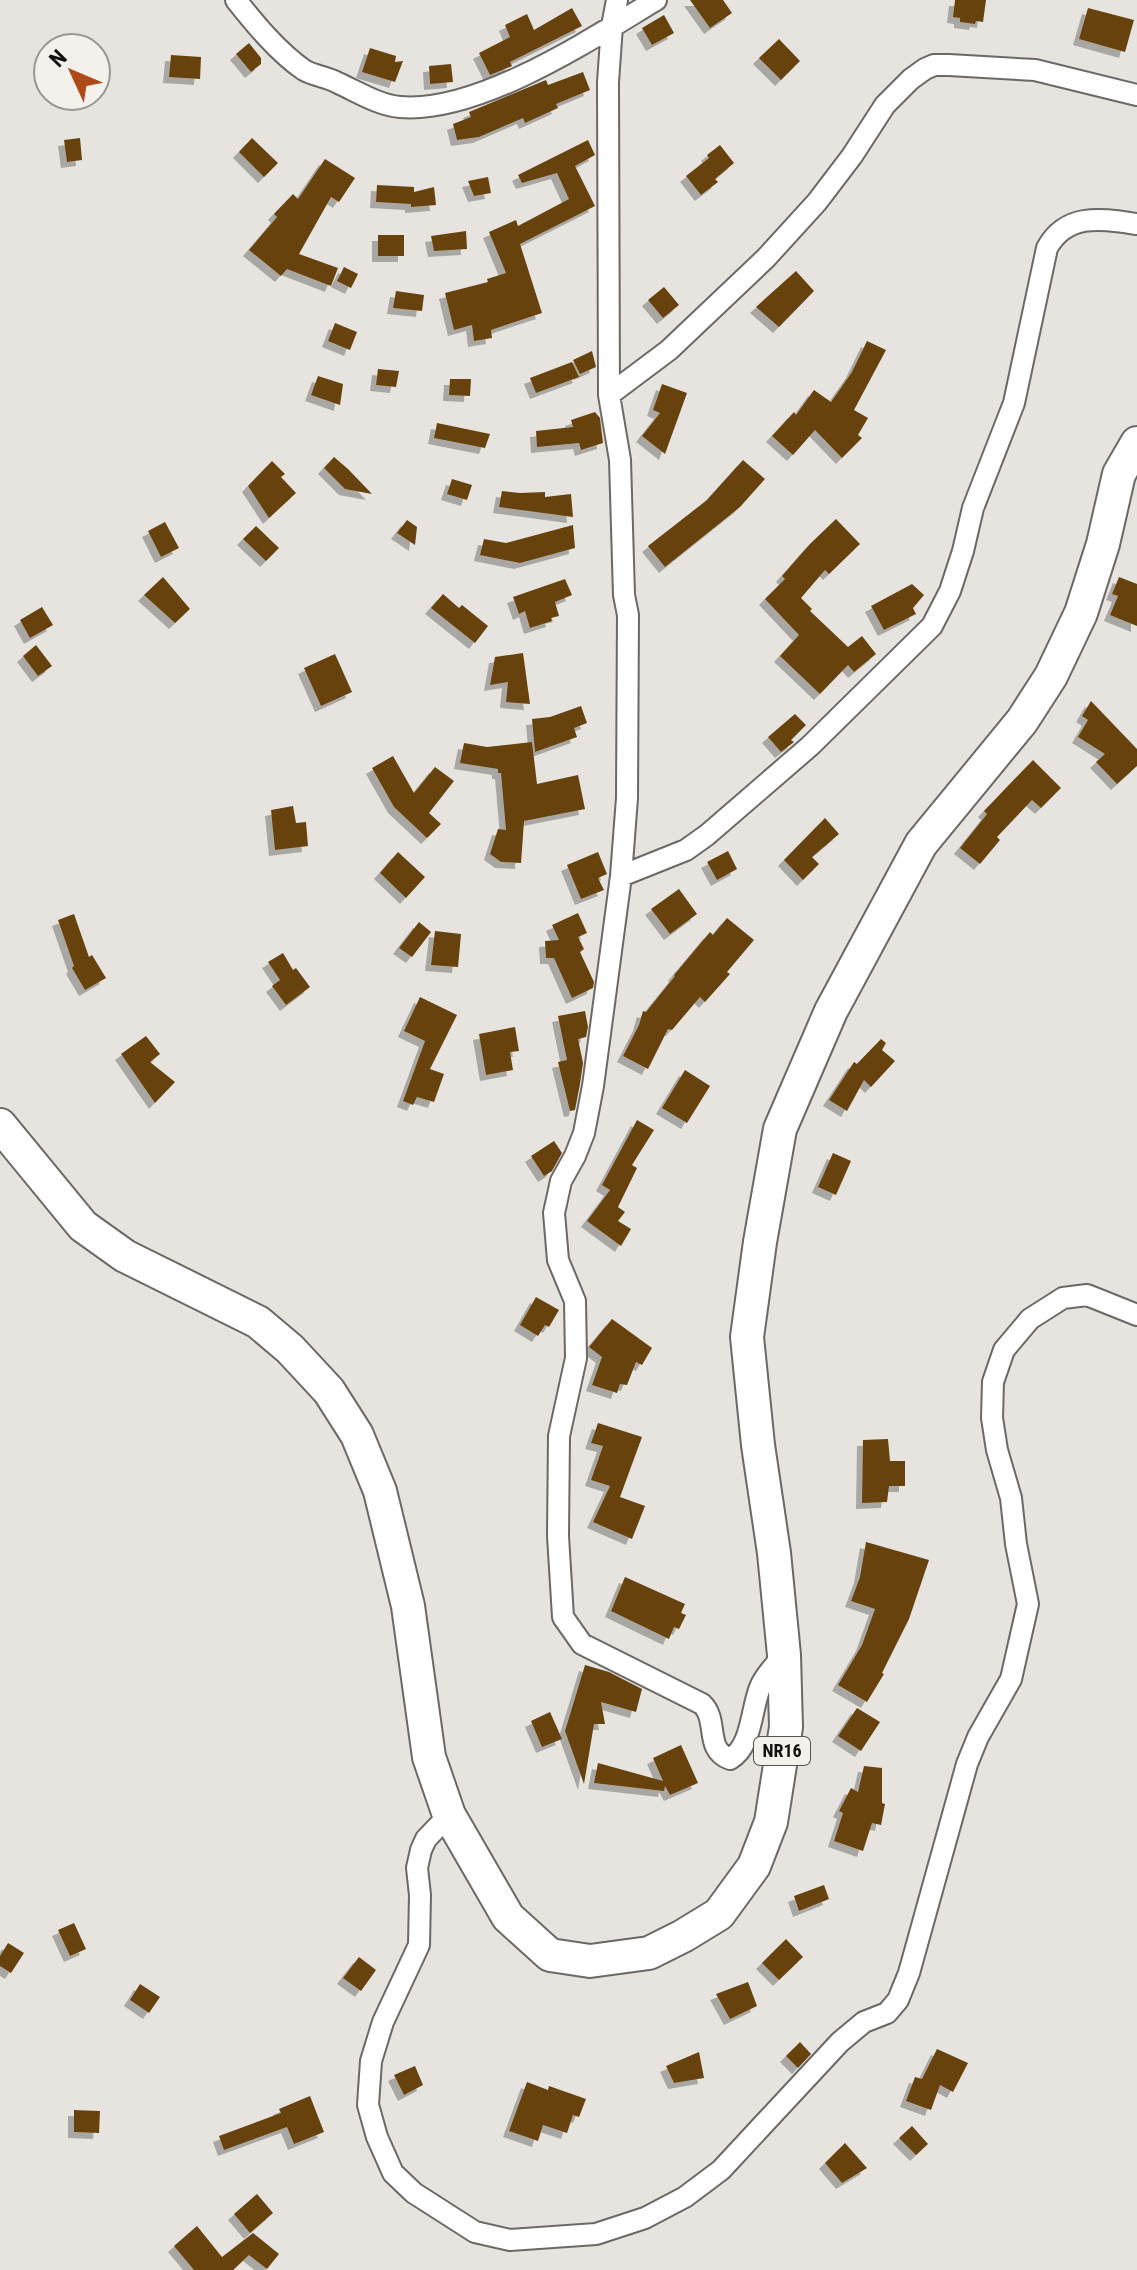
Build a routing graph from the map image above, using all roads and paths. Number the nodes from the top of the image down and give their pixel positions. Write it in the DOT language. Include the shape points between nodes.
graph roads {
  1 [pos="236,0"];
  2 [pos="617,0"];
  3 [pos="656,0"];
  4 [pos="612,26"];
  5 [pos="1137,95"];
  6 [pos="1137,224"];
  7 [pos="609,395"];
  8 [pos="1137,443"];
  9 [pos="621,876"];
  10 [pos="0,1125"];
  11 [pos="1137,1315"];
  12 [pos="784,1655"];
  13 [pos="449,1815"];
  1 -- 4 [label="street" via="306,71 398,107 432,106 488,90"];
  2 -- 4 [label="street"];
  3 -- 4 [label="street"];
  4 -- 7 [label="street" via="607,136"];
  5 -- 7 [label="street" via="1035,70 949,65 925,69 885,105 817,202 766,258 669,350"];
  6 -- 9 [label="street" via="1078,221 1053,237 1047,248 1014,403 973,508 947,597 925,635 810,746 707,835 686,850"];
  7 -- 9 [label="street" via="620,460 628,615"];
  8 -- 12 [label="main road, NR16" via="1119,474 1081,613 1051,676 1022,721 921,844 831,1011 780,1129 747,1337"];
  9 -- 12 [label="street" via="584,1133 561,1181 554,1213 558,1260 575,1301 576,1358 559,1436 563,1617 582,1644 702,1704 710,1715 716,1749 730,1759 749,1727 761,1686"];
  10 -- 13 [label="main road, NR16" via="83,1226 125,1256 258,1322 329,1391 357,1435 380,1491 408,1606 429,1757"];
  11 -- 13 [label="street" via="1087,1295 1063,1298 1030,1319 1004,1350 993,1382 992,1418 1028,1604 1011,1679 967,1764 909,1973 887,2013 864,2022 840,2042 721,2170 685,2197 645,2218 596,2234 510,2240 475,2232 393,2173 368,2105 371,2061 419,1945 421,1850"];
  12 -- 13 [label="main road, NR16" via="786,1727 771,1822 754,1866 719,1914 649,1953 590,1961 550,1955 508,1917"];
}
